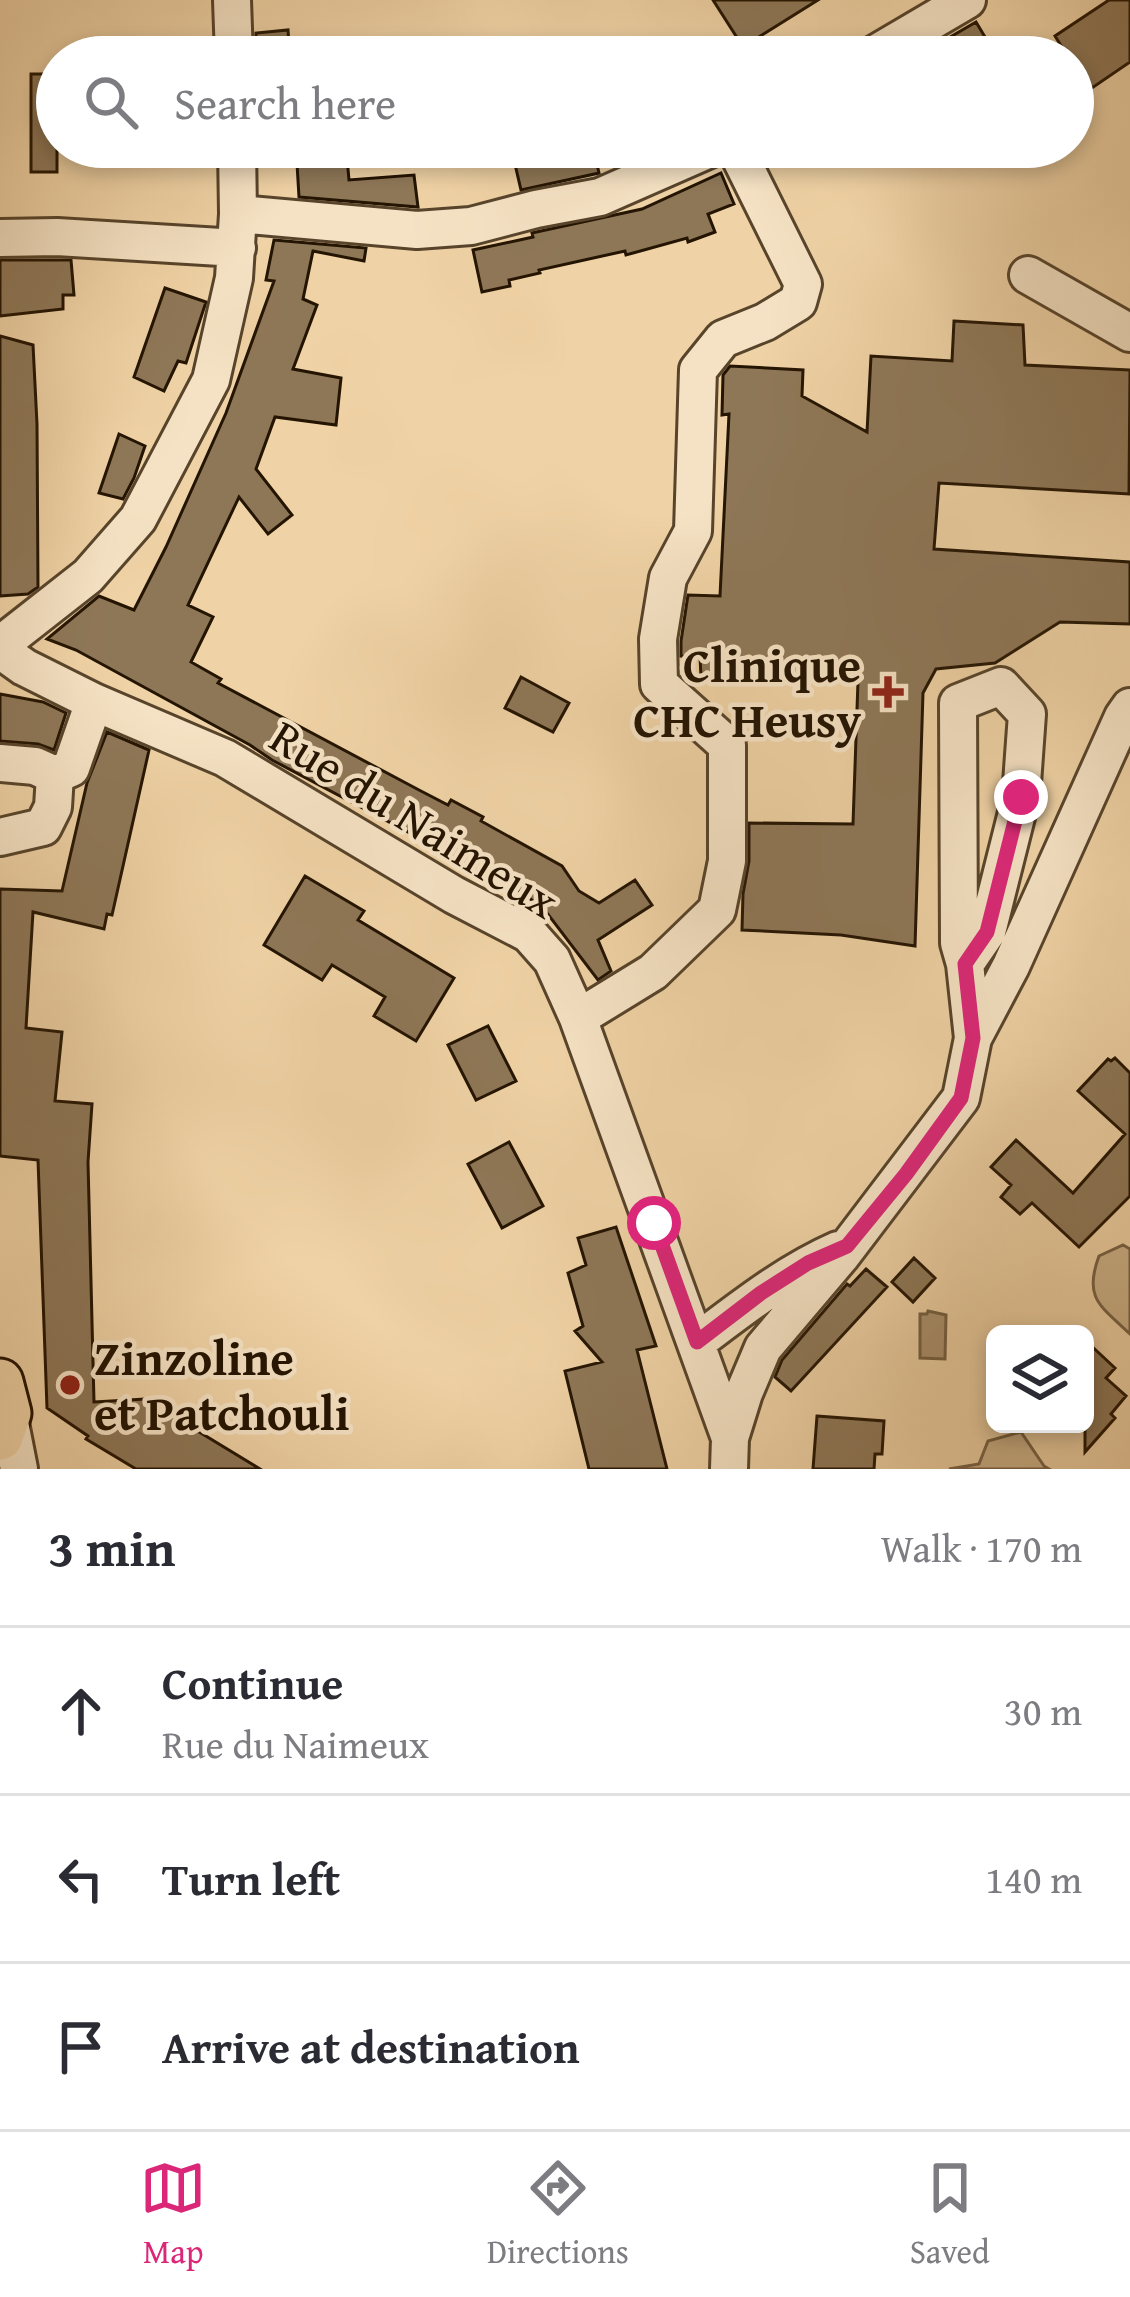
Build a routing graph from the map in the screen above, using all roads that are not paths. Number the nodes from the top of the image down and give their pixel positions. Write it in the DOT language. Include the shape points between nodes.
graph roads {
  1 [pos="232,0"];
  2 [pos="967,0"];
  3 [pos="233,36"];
  4 [pos="906,36"];
  5 [pos="237,168"];
  6 [pos="666,168"];
  7 [pos="745,168"];
  8 [pos="237,231"];
  9 [pos="0,238"];
  10 [pos="1028,275"];
  11 [pos="1130,333"];
  12 [pos="0,647"];
  13 [pos="94,702"];
  14 [pos="1130,707"];
  15 [pos="0,763"];
  16 [pos="55,776"];
  17 [pos="0,837"];
  18 [pos="965,964"];
  19 [pos="578,1018"];
  20 [pos="973,1038"];
  21 [pos="847,1246"];
  22 [pos="697,1342"];
  23 [pos="730,1453"];
  1 -- 3 [label="street"];
  2 -- 4 [label="street"];
  5 -- 8 [label="street"];
  6 -- 8 [label="street" via="600,197 471,226"];
  7 -- 19 [label="street" via="803,284 798,302 722,339 698,370 693,531 668,578 658,639 658,684 727,746 727,861 718,910 653,973"];
  8 -- 9 [label="street"];
  8 -- 12 [label="street" via="211,380 139,519 88,576"];
  10 -- 11 [label="street"];
  12 -- 13 [label="street, Rue du Naimeux"];
  13 -- 16 [label="street" via="71,768"];
  13 -- 19 [label="street, Rue du Naimeux" via="225,758 529,934 552,961"];
  14 -- 20 [label="street"];
  15 -- 16 [label="street"];
  16 -- 17 [label="street" via="43,827"];
  18 -- 18 [label="street" via="987,932 1021,797 1027,714 1001,686 958,704"];
  18 -- 20 [label="street"];
  19 -- 22 [label="street, Rue du Naimeux"];
  20 -- 21 [label="street" via="961,1098"];
  21 -- 22 [label="street" via="761,1293"];
  21 -- 23 [label="street" via="763,1348"];
  22 -- 23 [label="street, Rue du Naimeux"];
}
